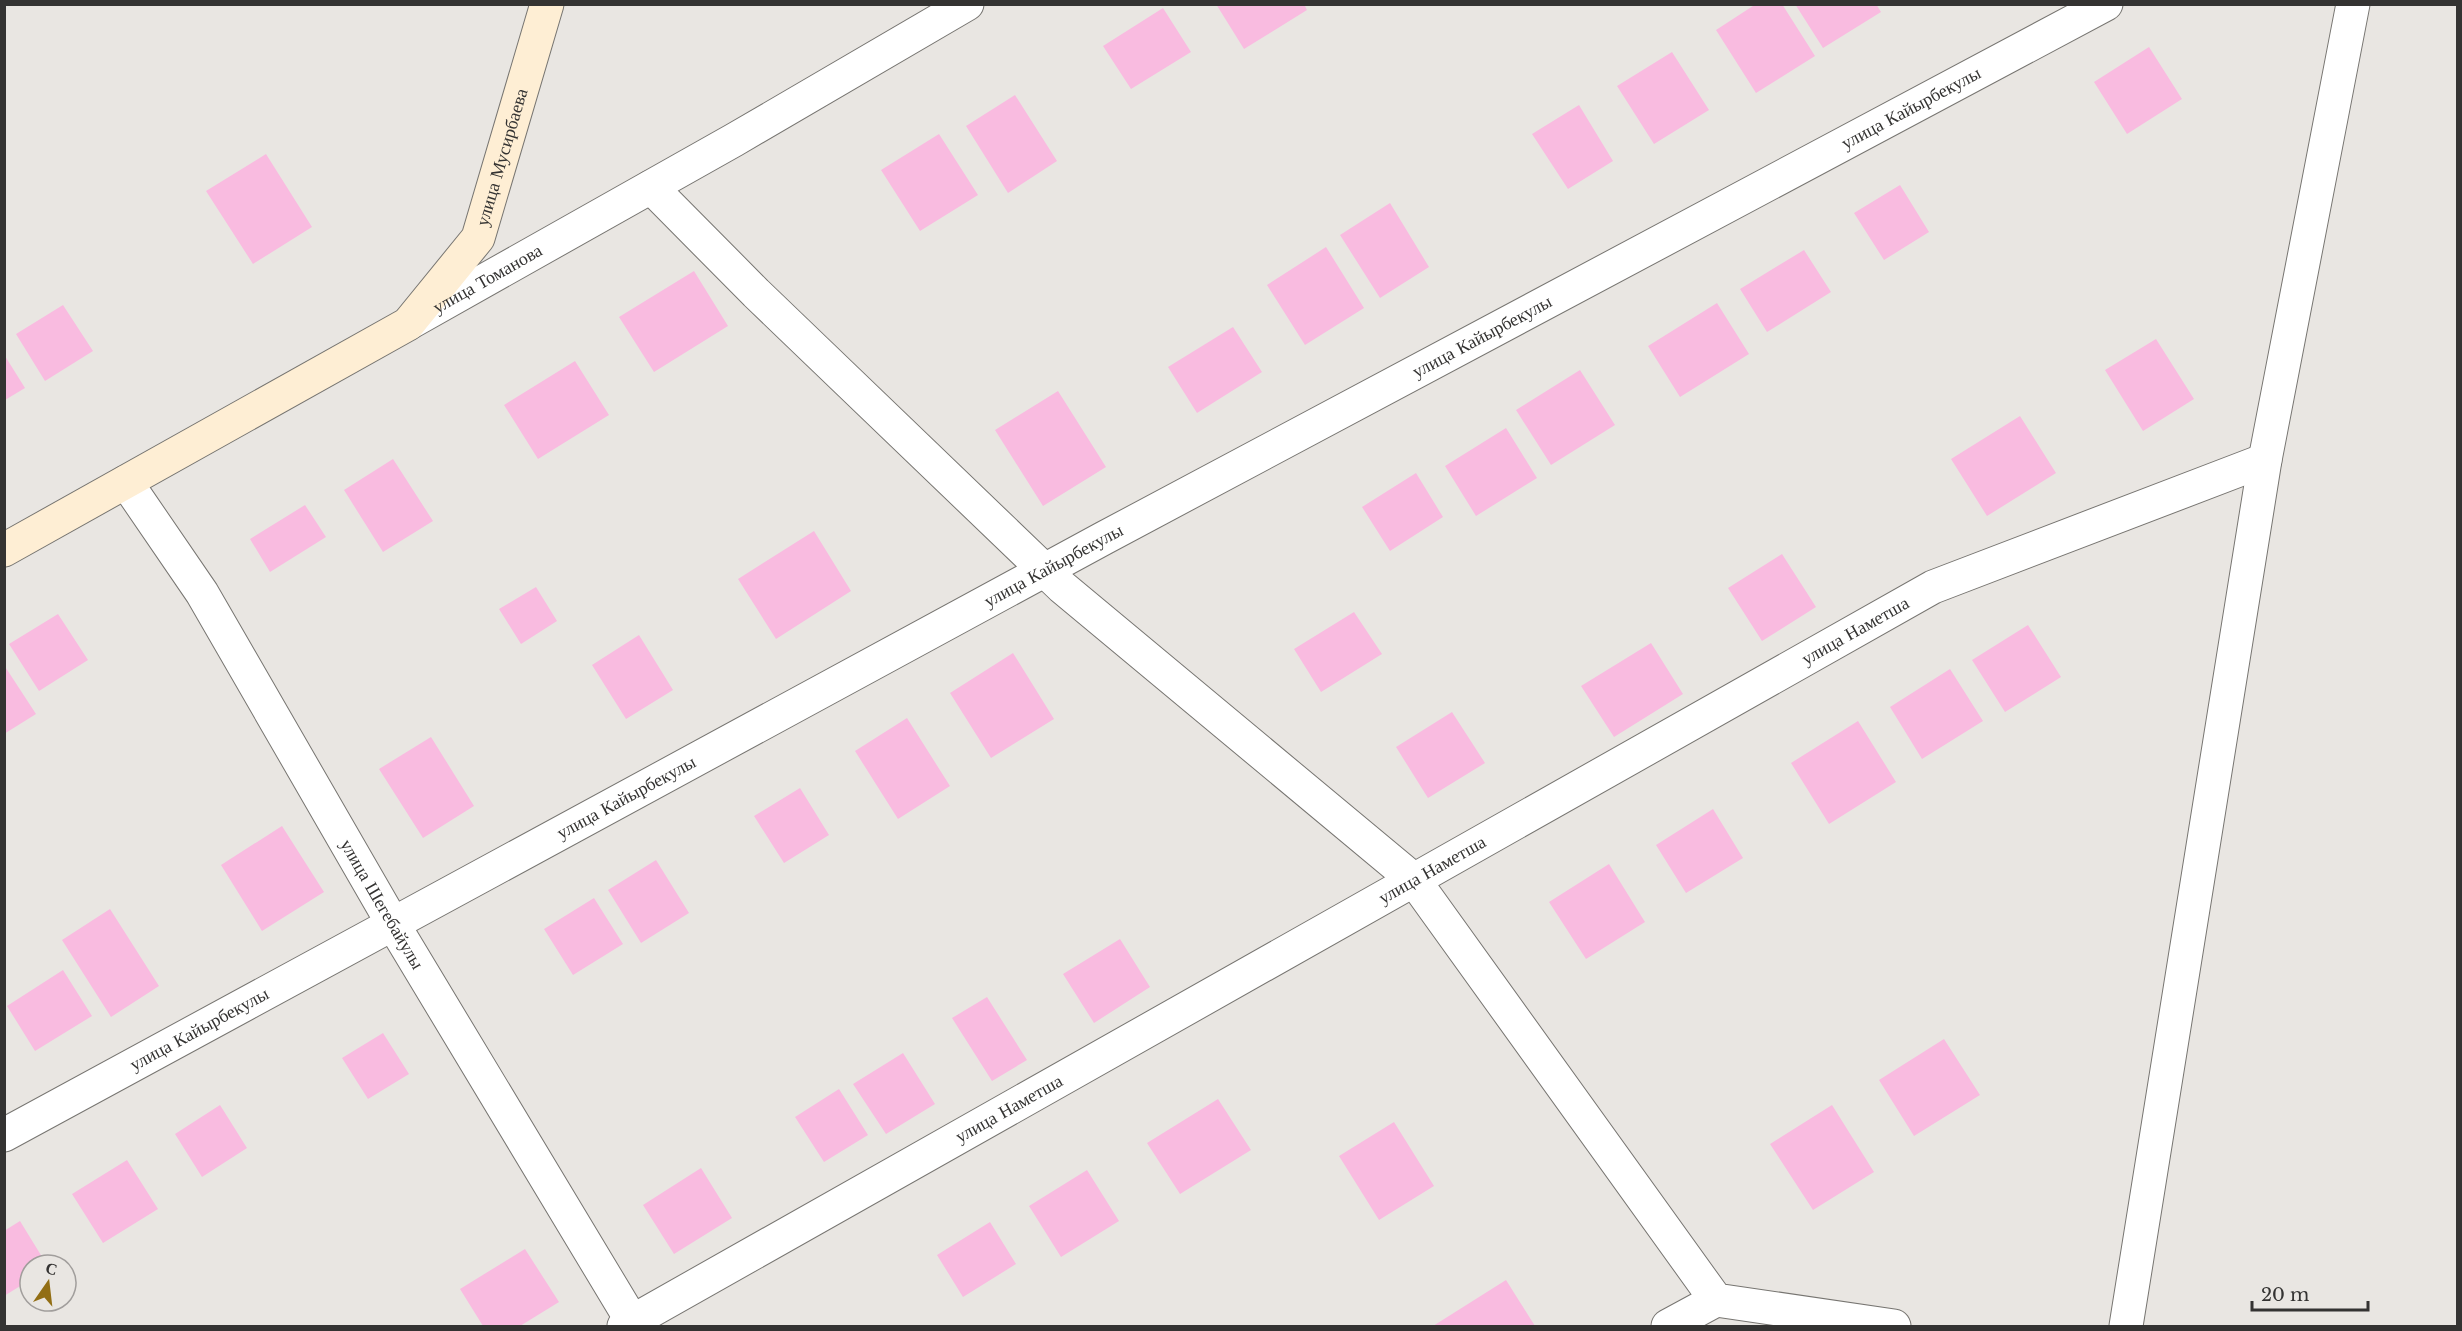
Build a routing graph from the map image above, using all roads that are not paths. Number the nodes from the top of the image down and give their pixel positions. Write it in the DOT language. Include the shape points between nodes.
graph roads {
  1 [pos="547,4"];
  2 [pos="967,4"];
  3 [pos="2106,4"];
  4 [pos="2353,4"];
  5 [pos="651,187"];
  6 [pos="408,324"];
  7 [pos="2265,460"];
  8 [pos="126,482"];
  9 [pos="4,550"];
  10 [pos="1044,570"];
  11 [pos="1414,880"];
  12 [pos="393,924"];
  13 [pos="4,1135"];
  14 [pos="1716,1300"];
  15 [pos="630,1325"];
  16 [pos="1668,1326"];
  17 [pos="1894,1326"];
  18 [pos="2126,1326"];
  1 -- 6 [label="street, улица Мусирбаева" via="478,238"];
  2 -- 5 [label="street, улица Томанова"];
  3 -- 10 [label="street, улица Кайырбекулы"];
  4 -- 7 [label="street"];
  5 -- 6 [label="street, улица Томанова"];
  5 -- 10 [label="street"];
  6 -- 8 [label="street, улица Томанова"];
  7 -- 11 [label="street, улица Наметша" via="1933,586"];
  7 -- 18 [label="street"];
  8 -- 9 [label="street, улица Томанова"];
  8 -- 12 [label="street, улица Шегебайулы" via="202,593"];
  10 -- 11 [label="street"];
  10 -- 12 [label="street, улица Кайырбекулы"];
  11 -- 14 [label="street"];
  11 -- 15 [label="street, улица Наметша"];
  12 -- 13 [label="street, улица Кайырбекулы"];
  12 -- 15 [label="street, улица Шегебайулы"];
  14 -- 16 [label="street"];
  14 -- 17 [label="street"];
}
